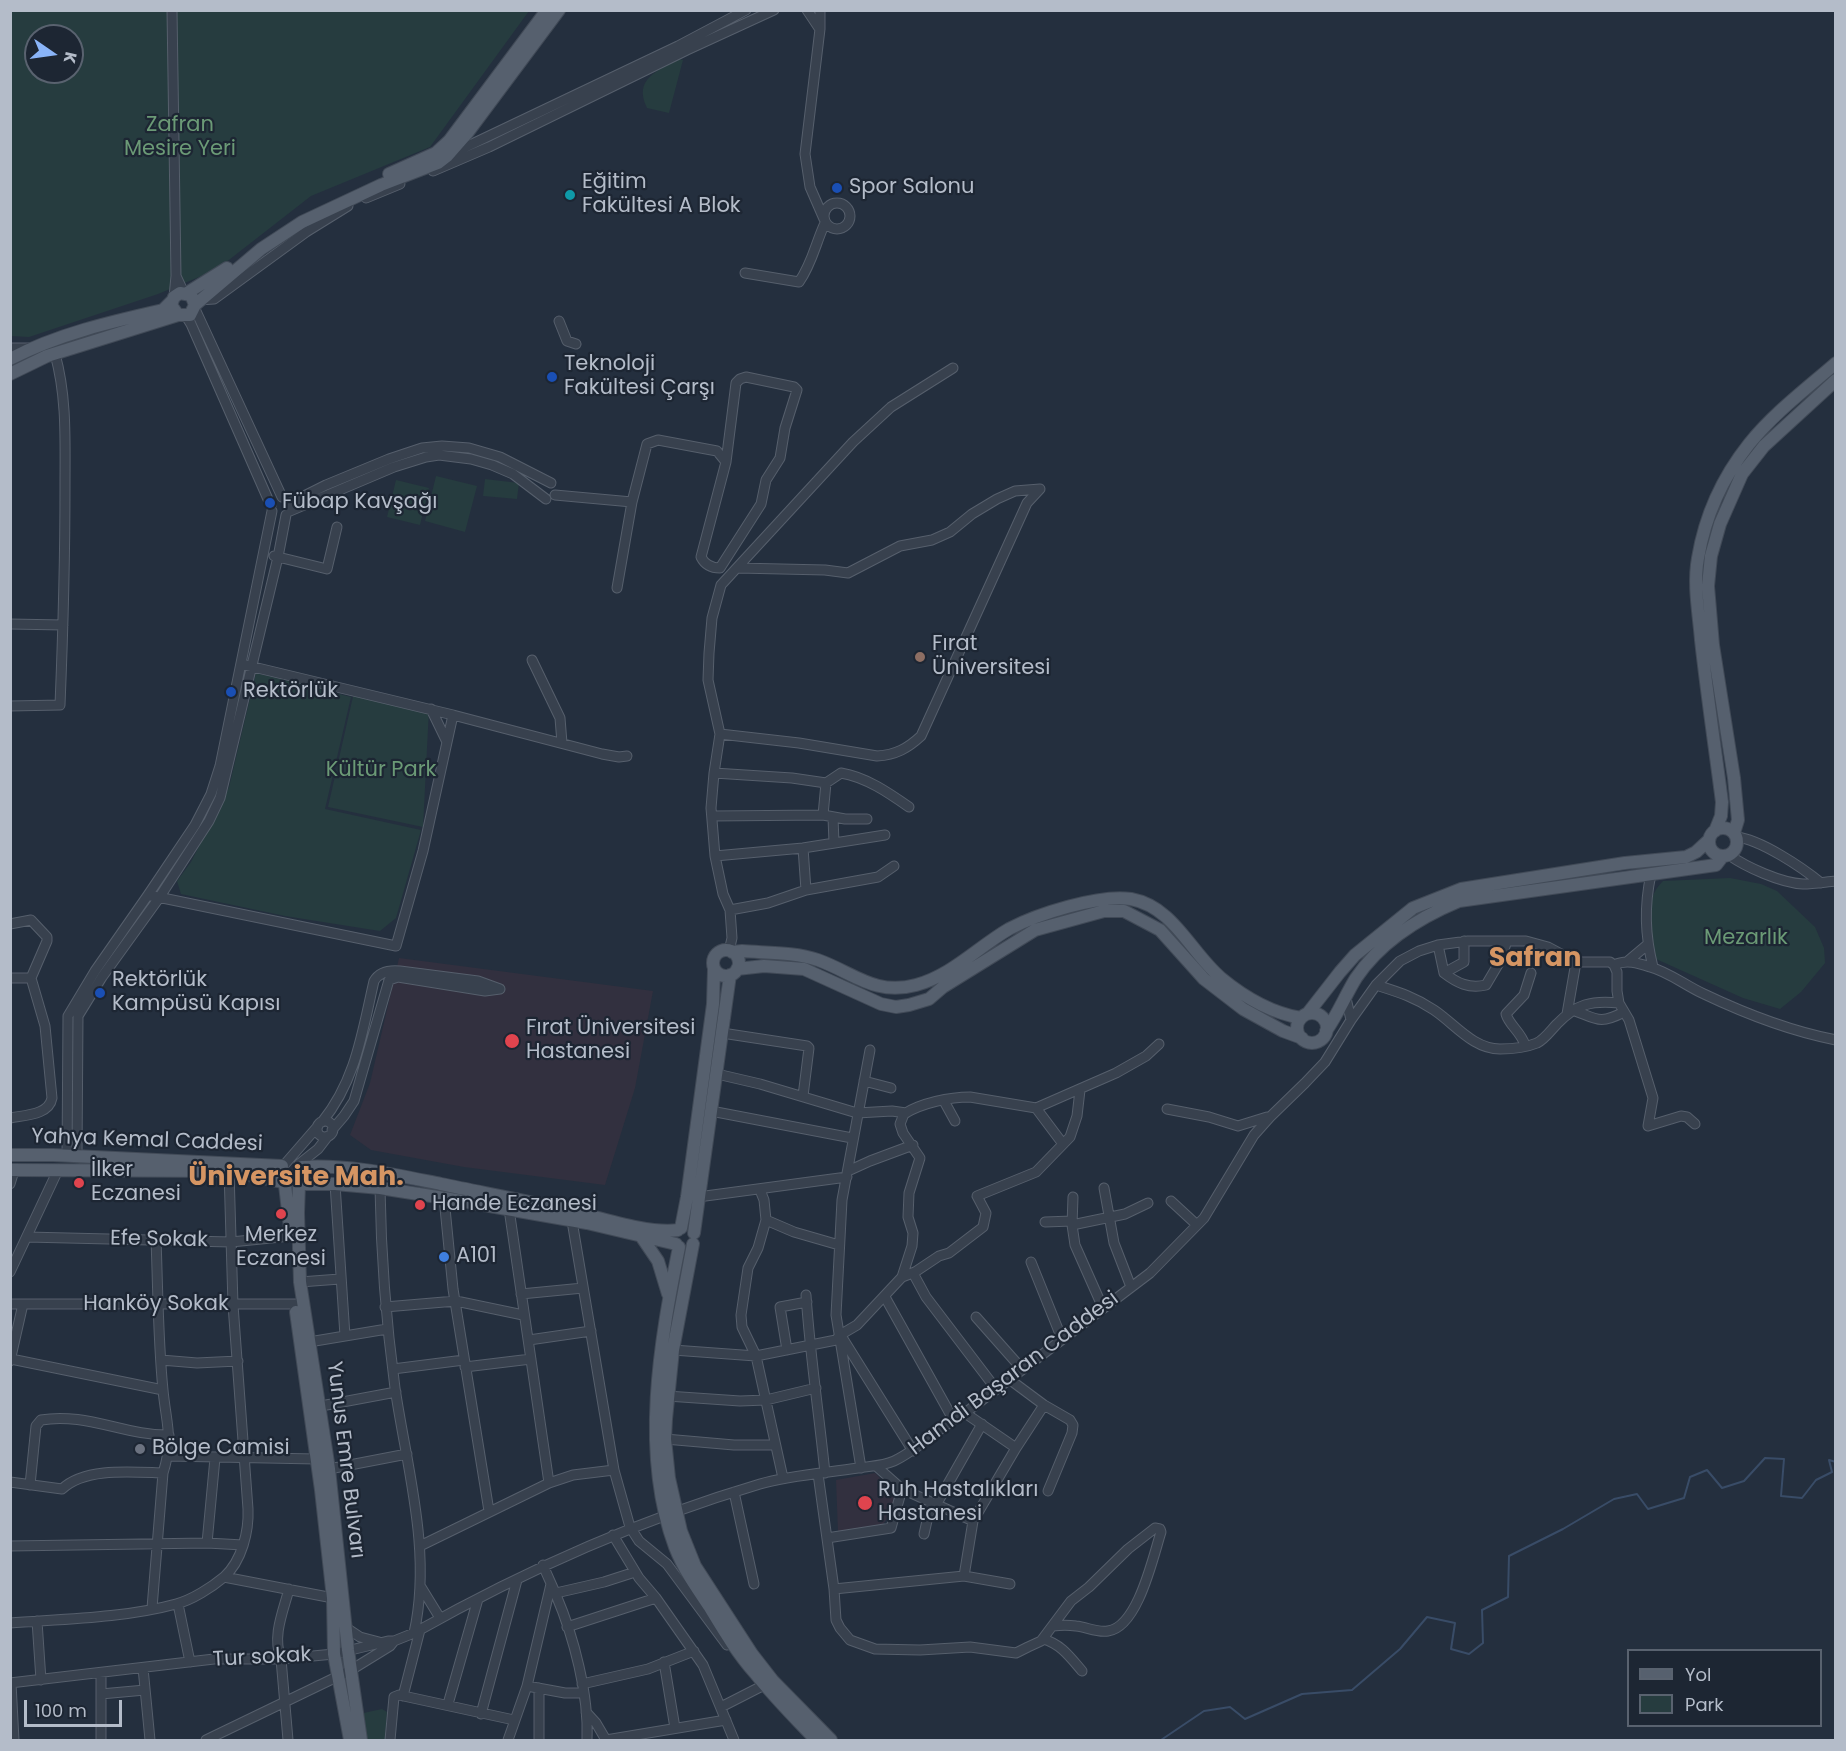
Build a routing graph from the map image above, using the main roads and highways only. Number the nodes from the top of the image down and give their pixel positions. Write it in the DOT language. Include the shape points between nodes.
graph roads {
  1 [pos="547,10"];
  2 [pos="559,10"];
  3 [pos="179,296"];
  4 [pos="191,309"];
  5 [pos="10,360"];
  6 [pos="1836,363"];
  7 [pos="10,374"];
  8 [pos="1836,380"];
  9 [pos="1712,835"];
  10 [pos="1735,835"];
  11 [pos="1726,856"];
  12 [pos="731,952"];
  13 [pos="714,969"];
  14 [pos="734,972"];
  15 [pos="1305,1015"];
  16 [pos="1326,1031"];
  17 [pos="1302,1038"];
  18 [pos="10,1155"];
  19 [pos="283,1165"];
  20 [pos="300,1166"];
  21 [pos="12,1171"];
  22 [pos="283,1184"];
  23 [pos="299,1184"];
  24 [pos="679,1229"];
  25 [pos="641,1236"];
  26 [pos="693,1239"];
  27 [pos="678,1246"];
  28 [pos="669,1296"];
  29 [pos="299,1304"];
  30 [pos="671,1513"];
  31 [pos="766,1684"];
  32 [pos="350,1740"];
  33 [pos="361,1740"];
  34 [pos="816,1740"];
  35 [pos="831,1740"];
  1 -- 3 [label="main road" via="488,91 436,153 324,201 211,279"];
  2 -- 4 [label="main road" via="447,156 302,222 261,249"];
  3 -- 4 [label="main road" via="193,298"];
  3 -- 4 [label="main road" via="172,309"];
  3 -- 5 [label="main road" via="163,310 84,330"];
  4 -- 7 [label="main road" via="55,354"];
  6 -- 9 [label="main road" via="1749,443 1713,500 1703,533 1696,592 1722,802 1721,816"];
  8 -- 10 [label="main road" via="1764,446 1742,474 1711,556 1708,586 1713,645 1734,778 1738,820"];
  9 -- 10 [label="main road" via="1727,828"];
  9 -- 11 [label="main road" via="1710,845 1714,853"];
  9 -- 15 [label="main road" via="1686,857 1461,889 1413,908 1355,955"];
  10 -- 11 [label="main road" via="1736,849"];
  11 -- 16 [label="main road" via="1716,865 1459,901 1406,927 1372,957"];
  12 -- 13 [label="main road" via="716,955"];
  12 -- 14 [label="main road" via="737,958"];
  12 -- 15 [label="main road" via="802,956 876,987 895,989 942,975 1010,929 1097,899 1123,898 1159,910 1220,977 1243,993 1287,1015"];
  13 -- 14 [label="main road" via="719,974"];
  13 -- 24 [label="main road" via="713,1004 687,1197"];
  14 -- 17 [label="main road" via="764,966 804,969 881,1004 909,1005 929,999 1035,930 1104,911 1124,911 1160,930 1204,979 1243,1009"];
  14 -- 26 [label="main road"];
  15 -- 16 [label="main road" via="1321,1016"];
  15 -- 17 [label="main road" via="1298,1026"];
  16 -- 17 [label="main road" via="1318,1041"];
  18 -- 19 [label="main road, Yahya Kemal Caddesi"];
  19 -- 20 [label="main road" via="292,1162"];
  19 -- 22 [label="main road" via="279,1173"];
  20 -- 23 [label="main road" via="304,1178"];
  20 -- 24 [label="main road" via="324,1165 399,1176 633,1225"];
  21 -- 22 [label="main road, Yahya Kemal Caddesi" via="229,1171"];
  22 -- 23 [label="main road"];
  22 -- 29 [label="main road, Yunus Emre Bulvarı"];
  23 -- 25 [label="main road" via="380,1188"];
  23 -- 29 [label="main road, Yunus Emre Bulvarı"];
  24 -- 26 [label="main road" via="687,1227"];
  24 -- 27 [label="main road" via="674,1238"];
  25 -- 27 [label="main road"];
  25 -- 28 [label="main road" via="658,1261"];
  26 -- 27 [label="main road" via="685,1248"];
  26 -- 30 [label="main road" via="668,1396 665,1439"];
  27 -- 28 [label="main road"];
  28 -- 30 [label="main road" via="655,1436 658,1474"];
  29 -- 32 [label="main road, Yunus Emre Bulvarı" via="333,1598 334,1654"];
  29 -- 33 [label="main road, Yunus Emre Bulvarı" via="321,1406"];
  30 -- 31 [label="main road" via="675,1548 690,1577 744,1660"];
  31 -- 34 [label="main road"];
  31 -- 35 [label="main road"];
}
